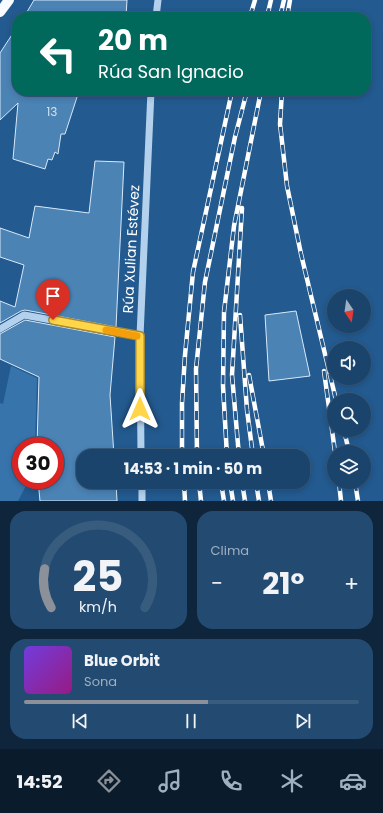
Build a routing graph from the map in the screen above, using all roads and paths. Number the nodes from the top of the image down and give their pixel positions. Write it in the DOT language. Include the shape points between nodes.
graph roads {
  1 [pos="9,0"];
  2 [pos="158,0"];
  3 [pos="0,12"];
  4 [pos="157,12"];
  5 [pos="151,96"];
  6 [pos="0,329"];
  7 [pos="140,336"];
  8 [pos="141,449"];
  9 [pos="142,489"];
  10 [pos="142,501"];
  1 -- 3 [label="main road"];
  2 -- 4 [label="street"];
  5 -- 7 [label="street, Rúa Xulian Estévez"];
  6 -- 7 [label="street" via="24,315"];
  7 -- 8 [label="street, Rúa Xulian Estévez"];
  9 -- 10 [label="street"];
}
